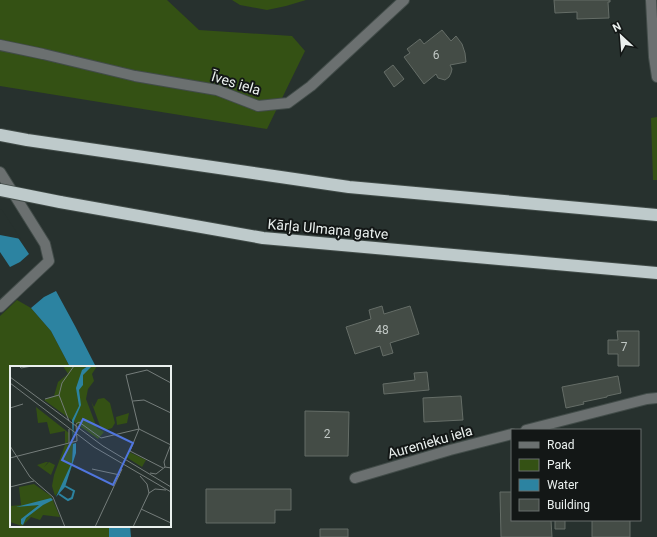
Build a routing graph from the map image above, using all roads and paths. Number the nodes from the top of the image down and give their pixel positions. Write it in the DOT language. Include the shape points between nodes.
graph roads {
  1 [pos="404,0"];
  2 [pos="652,0"];
  3 [pos="0,45"];
  4 [pos="657,77"];
  5 [pos="0,135"];
  6 [pos="0,172"];
  7 [pos="0,190"];
  8 [pos="657,215"];
  9 [pos="657,273"];
  10 [pos="0,307"];
  11 [pos="657,398"];
  12 [pos="530,429"];
  13 [pos="511,434"];
  14 [pos="355,478"];
  1 -- 3 [label="street, Īves iela" via="311,86 288,103 258,106 217,90 135,76"];
  2 -- 4 [label="street"];
  5 -- 8 [label="highway" via="350,187"];
  6 -- 10 [label="street" via="45,244 49,261"];
  7 -- 9 [label="highway, Kārļa Ulmaņa gatve, bridge" via="263,238"];
  11 -- 12 [label="street"];
  13 -- 14 [label="street, Aurenieku iela"];
}
